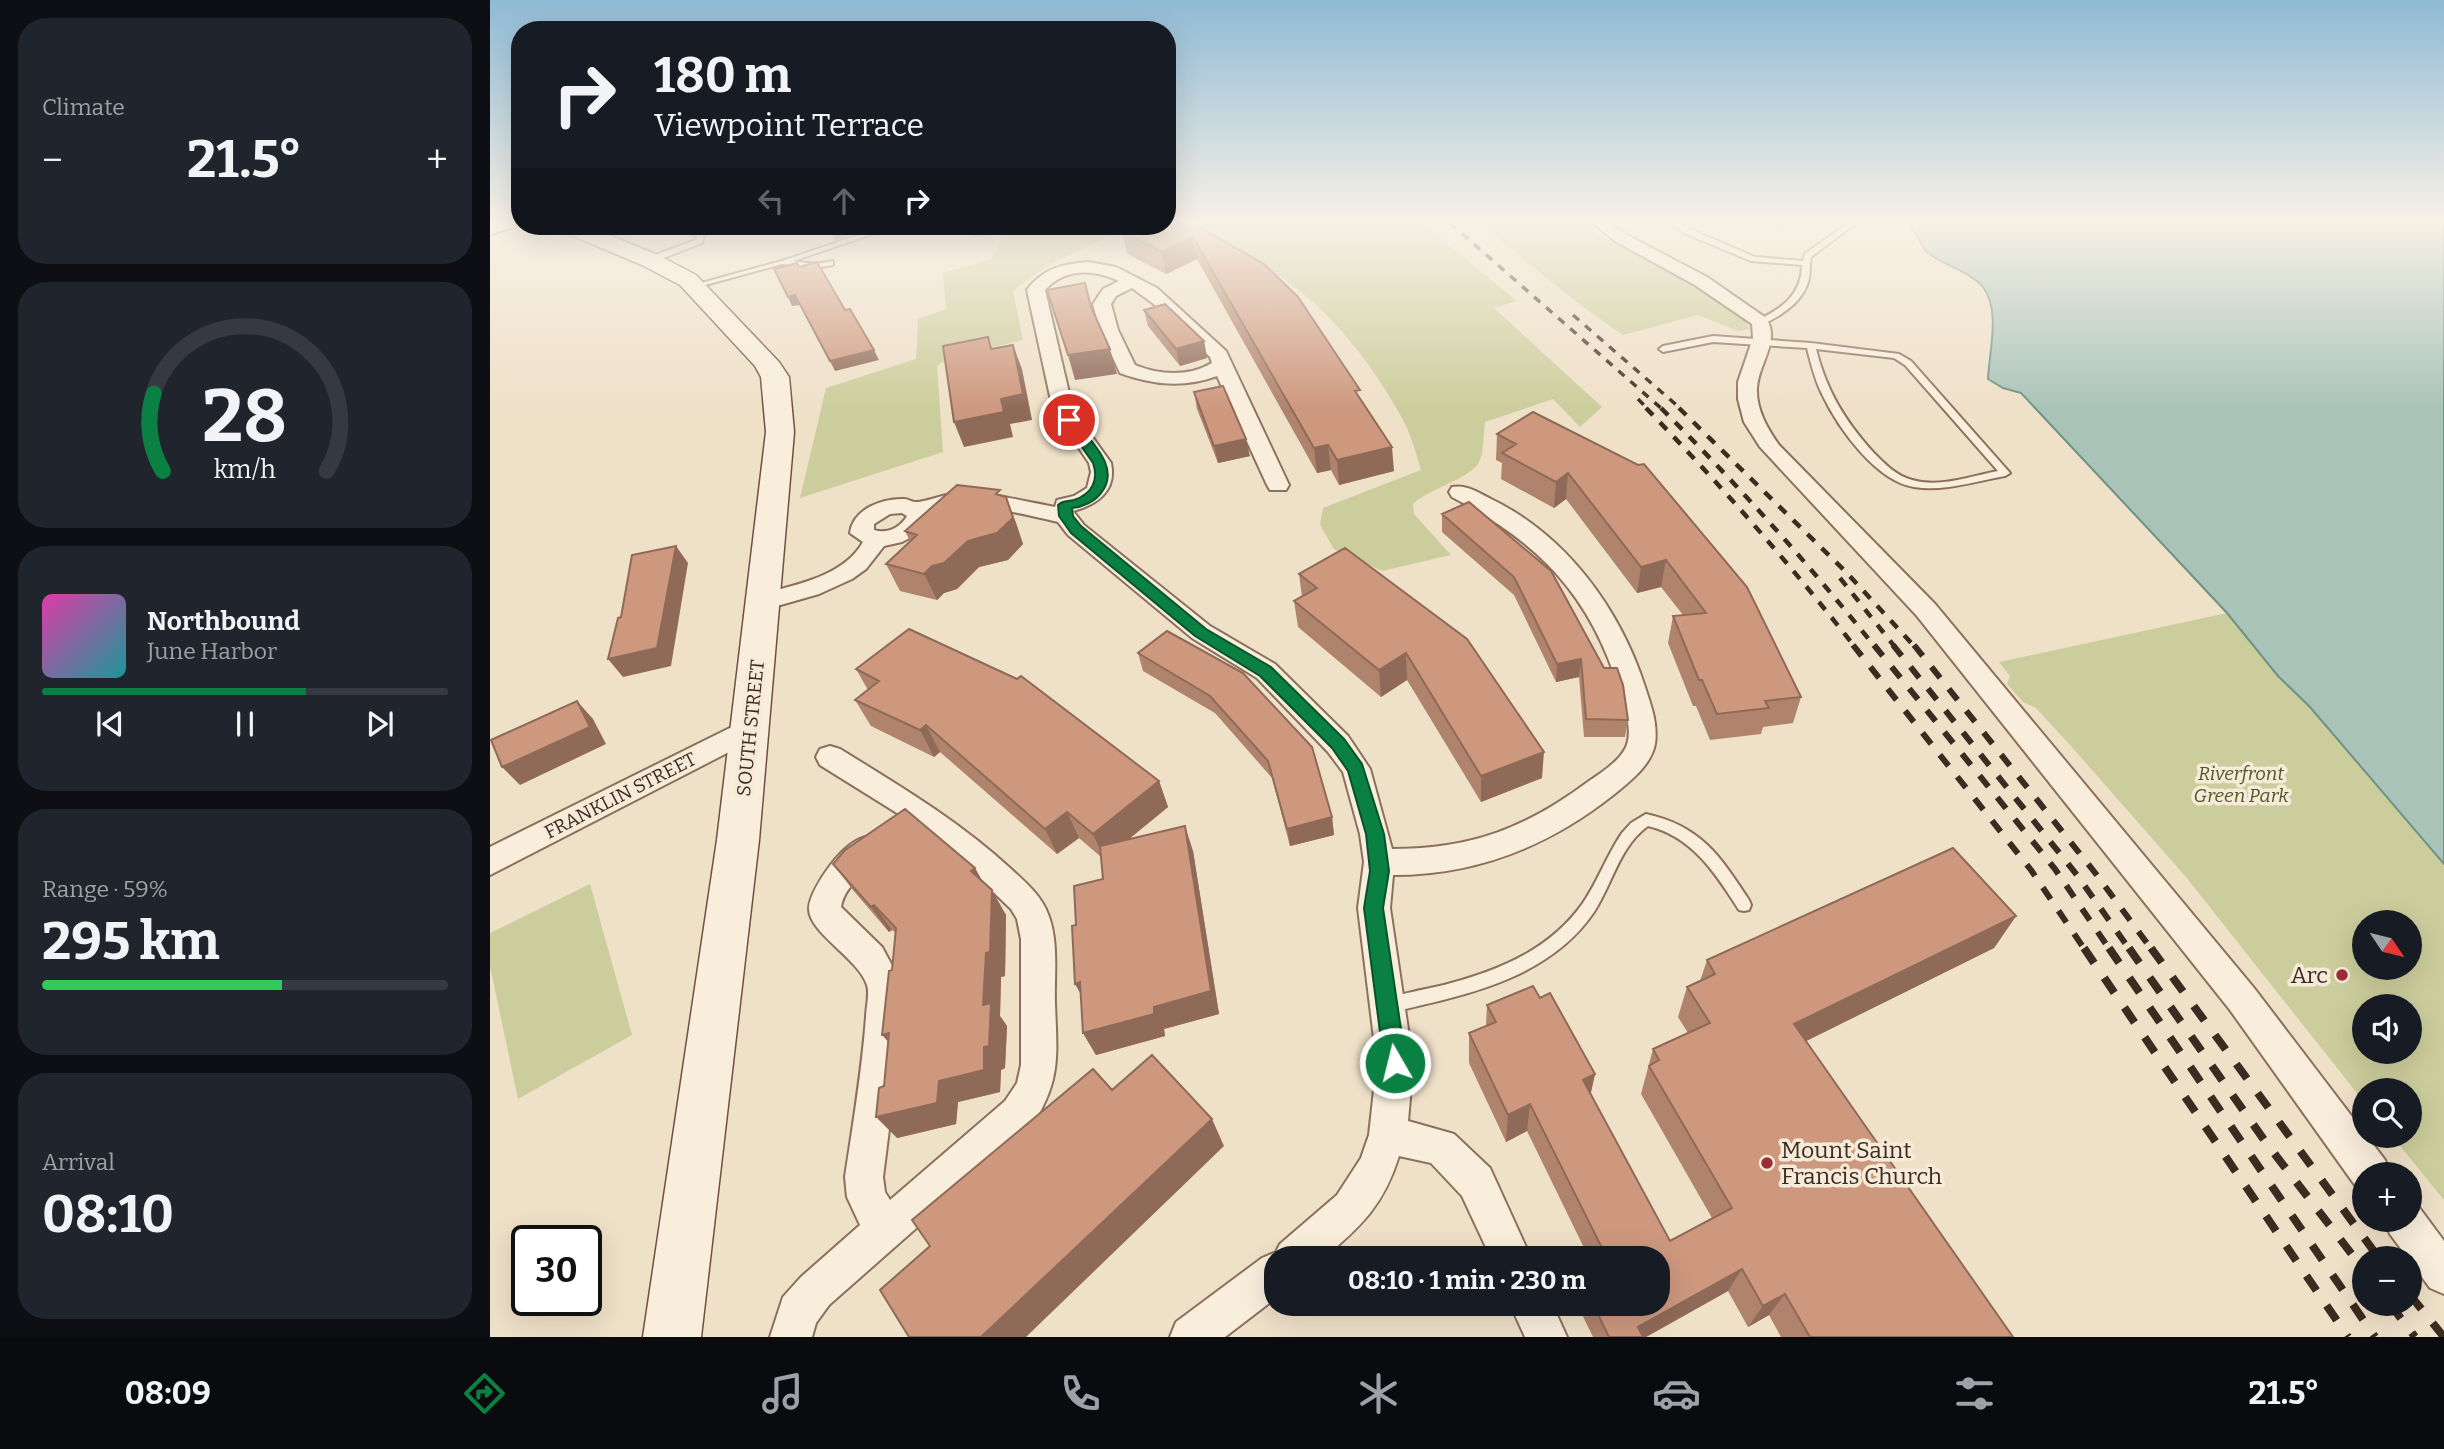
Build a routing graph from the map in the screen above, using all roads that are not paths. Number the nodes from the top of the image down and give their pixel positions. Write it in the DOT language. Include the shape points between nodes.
graph roads {
  1 [pos="1041,285"];
  2 [pos="1123,285"];
  3 [pos="1138,285"];
  4 [pos="1707,285"];
  5 [pos="1803,285"];
  6 [pos="694,286"];
  7 [pos="1760,321"];
  8 [pos="1762,341"];
  9 [pos="1811,346"];
  10 [pos="1663,349"];
  11 [pos="1222,365"];
  12 [pos="1278,485"];
  13 [pos="1460,492"];
  14 [pos="1065,510"];
  15 [pos="763,602"];
  16 [pos="750,729"];
  17 [pos="830,757"];
  18 [pos="915,810"];
  19 [pos="490,862"];
  20 [pos="1379,862"];
  21 [pos="1744,905"];
  22 [pos="1387,1006"];
  23 [pos="1388,1135"];
  24 [pos="2362,1162"];
  25 [pos="885,1230"];
  26 [pos="2413,1232"];
  27 [pos="1310,1246"];
  28 [pos="1505,1246"];
  29 [pos="2444,1274"];
  30 [pos="1264,1281"];
  31 [pos="1536,1316"];
  32 [pos="672,1337"];
  33 [pos="791,1337"];
  34 [pos="1191,1337"];
  35 [pos="1546,1337"];
  1 -- 14 [label="street" via="1036,290 1063,410 1102,471 1103,482 1094,494"];
  2 -- 11 [label="street" via="1109,293 1102,304 1127,369 1153,378 1179,378 1199,376"];
  3 -- 11 [label="street" via="1171,307 1219,355"];
  4 -- 7 [label="street"];
  5 -- 7 [label="lane" via="1780,312"];
  6 -- 15 [label="street, SOUTH STREET" via="775,377 780,432"];
  7 -- 8 [label="street"];
  8 -- 9 [label="lane"];
  8 -- 10 [label="lane" via="1713,339"];
  8 -- 24 [label="street" via="1750,371 1748,397 1756,426 1772,449 1926,610 2242,999"];
  9 -- 9 [label="lane" via="1832,408 1886,471 1901,480 1930,485 2006,473 1908,363 1896,356"];
  11 -- 12 [label="street"];
  13 -- 20 [label="street" via="1528,532 1584,592 1611,634 1631,682 1642,728 1640,751 1584,802 1507,844 1450,861"];
  14 -- 15 [label="street" via="982,500 910,508 918,516 909,530 876,539 864,558 837,576"];
  14 -- 20 [label="street" via="1076,530 1201,632 1266,671 1338,744 1356,769"];
  15 -- 16 [label="street, SOUTH STREET"];
  16 -- 19 [label="street, FRANKLIN STREET"];
  16 -- 32 [label="street, SOUTH STREET"];
  17 -- 18 [label="street"];
  18 -- 25 [label="street" via="843,874 825,902 829,918 870,958 885,984 864,1177 866,1197"];
  18 -- 25 [label="street" via="971,851 1022,899 1033,916 1039,1066 1033,1091 1018,1114"];
  20 -- 22 [label="street" via="1374,908"];
  21 -- 22 [label="lane" via="1713,858 1693,839 1646,820 1632,828 1589,907 1549,951 1475,984"];
  22 -- 23 [label="street" via="1395,1063"];
  23 -- 27 [label="street" via="1376,1169 1351,1209"];
  23 -- 28 [label="street" via="1441,1147 1476,1182"];
  25 -- 33 [label="street" via="815,1291 798,1311"];
  26 -- 29 [label="street"];
  30 -- 34 [label="street"];
  31 -- 35 [label="street"];
}
